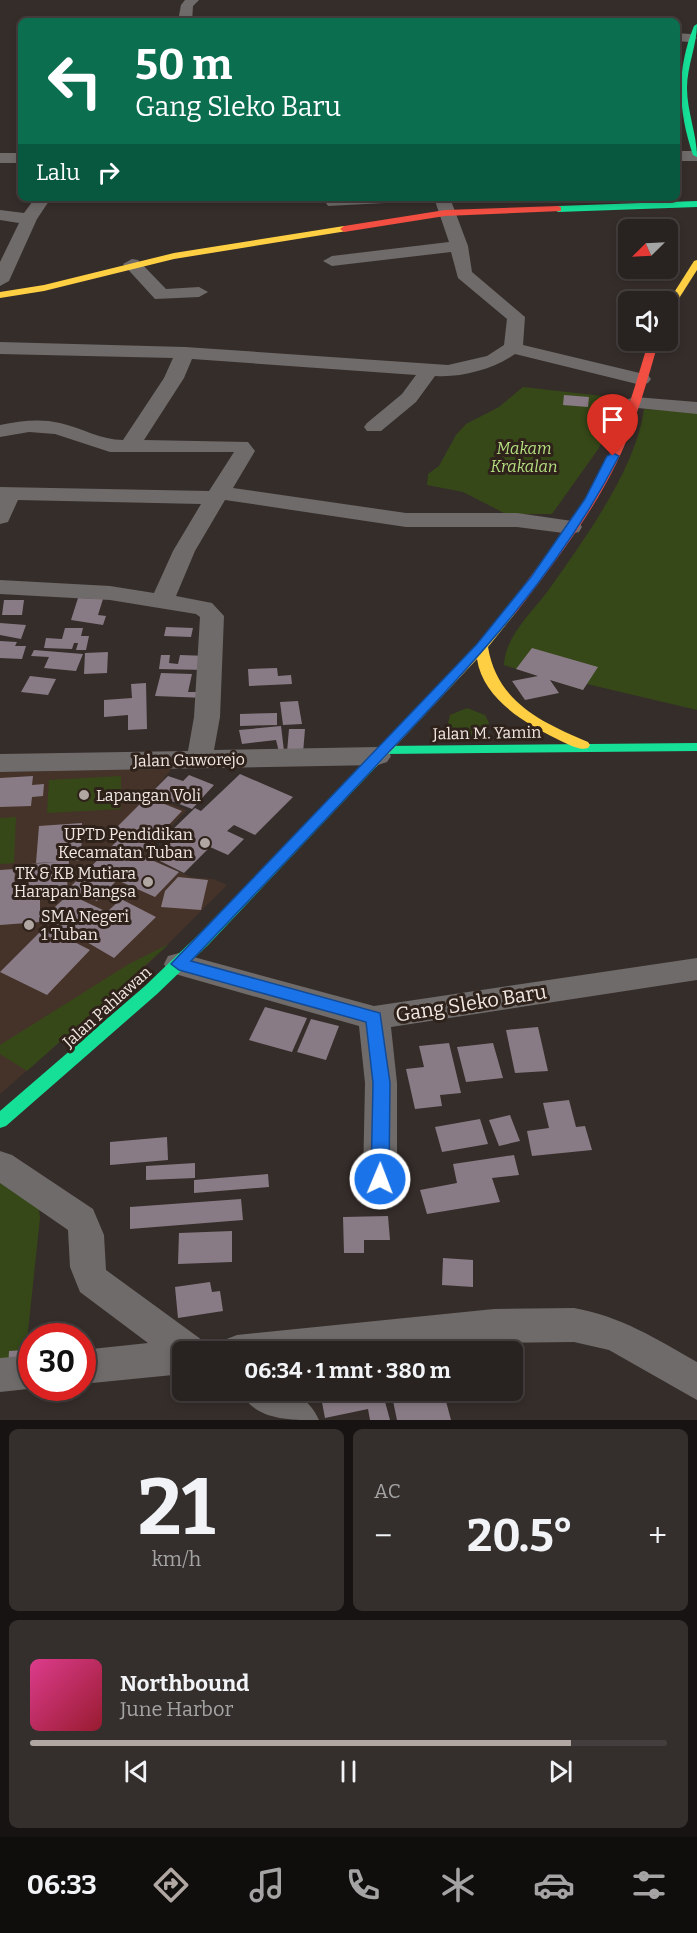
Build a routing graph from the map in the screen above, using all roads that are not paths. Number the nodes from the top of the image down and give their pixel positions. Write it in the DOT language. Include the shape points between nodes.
graph roads {
  1 [pos="193,0"];
  2 [pos="185,18"];
  3 [pos="688,34"];
  4 [pos="686,122"];
  5 [pos="697,155"];
  6 [pos="680,156"];
  7 [pos="0,158"];
  8 [pos="18,158"];
  9 [pos="41,201"];
  10 [pos="335,201"];
  11 [pos="566,203"];
  12 [pos="697,204"];
  13 [pos="443,206"];
  14 [pos="0,215"];
  15 [pos="29,219"];
  16 [pos="347,229"];
  17 [pos="459,246"];
  18 [pos="332,261"];
  19 [pos="697,262"];
  20 [pos="132,264"];
  21 [pos="0,281"];
  22 [pos="199,292"];
  23 [pos="678,293"];
  24 [pos="0,295"];
  25 [pos="0,348"];
  26 [pos="512,348"];
  27 [pos="650,351"];
  28 [pos="185,353"];
  29 [pos="429,371"];
  30 [pos="641,379"];
  31 [pos="635,403"];
  32 [pos="697,408"];
  33 [pos="374,427"];
  34 [pos="0,431"];
  35 [pos="131,446"];
  36 [pos="5,493"];
  37 [pos="217,495"];
  38 [pos="0,517"];
  39 [pos="571,527"];
  40 [pos="0,586"];
  41 [pos="162,601"];
  42 [pos="482,647"];
  43 [pos="697,747"];
  44 [pos="591,748"];
  45 [pos="381,753"];
  46 [pos="199,760"];
  47 [pos="0,763"];
  48 [pos="179,964"];
  49 [pos="697,969"];
  50 [pos="374,1018"];
  51 [pos="0,1121"];
  52 [pos="0,1165"];
  53 [pos="380,1179"];
  54 [pos="174,1341"];
  55 [pos="346,1341"];
  56 [pos="172,1358"];
  57 [pos="96,1366"];
  58 [pos="18,1373"];
  59 [pos="0,1375"];
  60 [pos="697,1382"];
  61 [pos="273,1401"];
  62 [pos="300,1420"];
  1 -- 2 [label="street" via="187,5"];
  3 -- 4 [label="main road" via="683,63"];
  4 -- 5 [label="main road"];
  5 -- 6 [label="street"];
  7 -- 8 [label="street"];
  9 -- 15 [label="street"];
  10 -- 16 [label="street" via="336,213"];
  11 -- 12 [label="main road"];
  11 -- 13 [label="main road"];
  13 -- 16 [label="main road"];
  13 -- 17 [label="street"];
  14 -- 15 [label="street"];
  15 -- 21 [label="street"];
  16 -- 20 [label="main road"];
  17 -- 18 [label="street"];
  17 -- 26 [label="street" via="464,274 516,317"];
  19 -- 23 [label="main road"];
  20 -- 22 [label="street" via="161,296"];
  20 -- 24 [label="main road" via="44,288"];
  25 -- 28 [label="street"];
  26 -- 29 [label="street" via="494,360 448,371"];
  26 -- 30 [label="street"];
  27 -- 30 [label="main road, Jalan Pahlawan"];
  28 -- 29 [label="street"];
  28 -- 35 [label="street"];
  29 -- 33 [label="street" via="409,398"];
  30 -- 31 [label="main road, Jalan Pahlawan"];
  31 -- 32 [label="street"];
  31 -- 39 [label="main road, Jalan Pahlawan" via="604,477"];
  34 -- 35 [label="street" via="29,426 57,428 110,446"];
  35 -- 37 [label="street" via="242,446 245,452"];
  36 -- 37 [label="street"];
  36 -- 38 [label="street"];
  37 -- 39 [label="street" via="406,520 508,519"];
  37 -- 41 [label="street" via="184,551"];
  39 -- 42 [label="main road, Jalan Pahlawan"];
  40 -- 41 [label="street" via="110,593"];
  41 -- 46 [label="street" via="204,608 212,616 207,717"];
  42 -- 44 [label="main road, Jalan M. Yamin" via="483,672 499,693 544,726"];
  42 -- 45 [label="main road, Jalan Pahlawan"];
  43 -- 44 [label="main road, Jalan M. Yamin"];
  44 -- 45 [label="main road, Jalan M. Yamin"];
  45 -- 46 [label="street, Jalan Guworejo"];
  45 -- 48 [label="main road, Jalan Pahlawan"];
  46 -- 47 [label="street, Jalan Guworejo"];
  48 -- 50 [label="street, Gang Sleko Baru"];
  48 -- 51 [label="main road, Jalan Pahlawan"];
  49 -- 50 [label="street, Gang Sleko Baru"];
  50 -- 53 [label="street" via="381,1083"];
  52 -- 54 [label="street" via="81,1220 87,1235 88,1273 93,1281"];
  55 -- 60 [label="street" via="494,1326 574,1325 622,1338"];
  56 -- 57 [label="street"];
  58 -- 59 [label="street"];
  61 -- 62 [label="street"];
}
